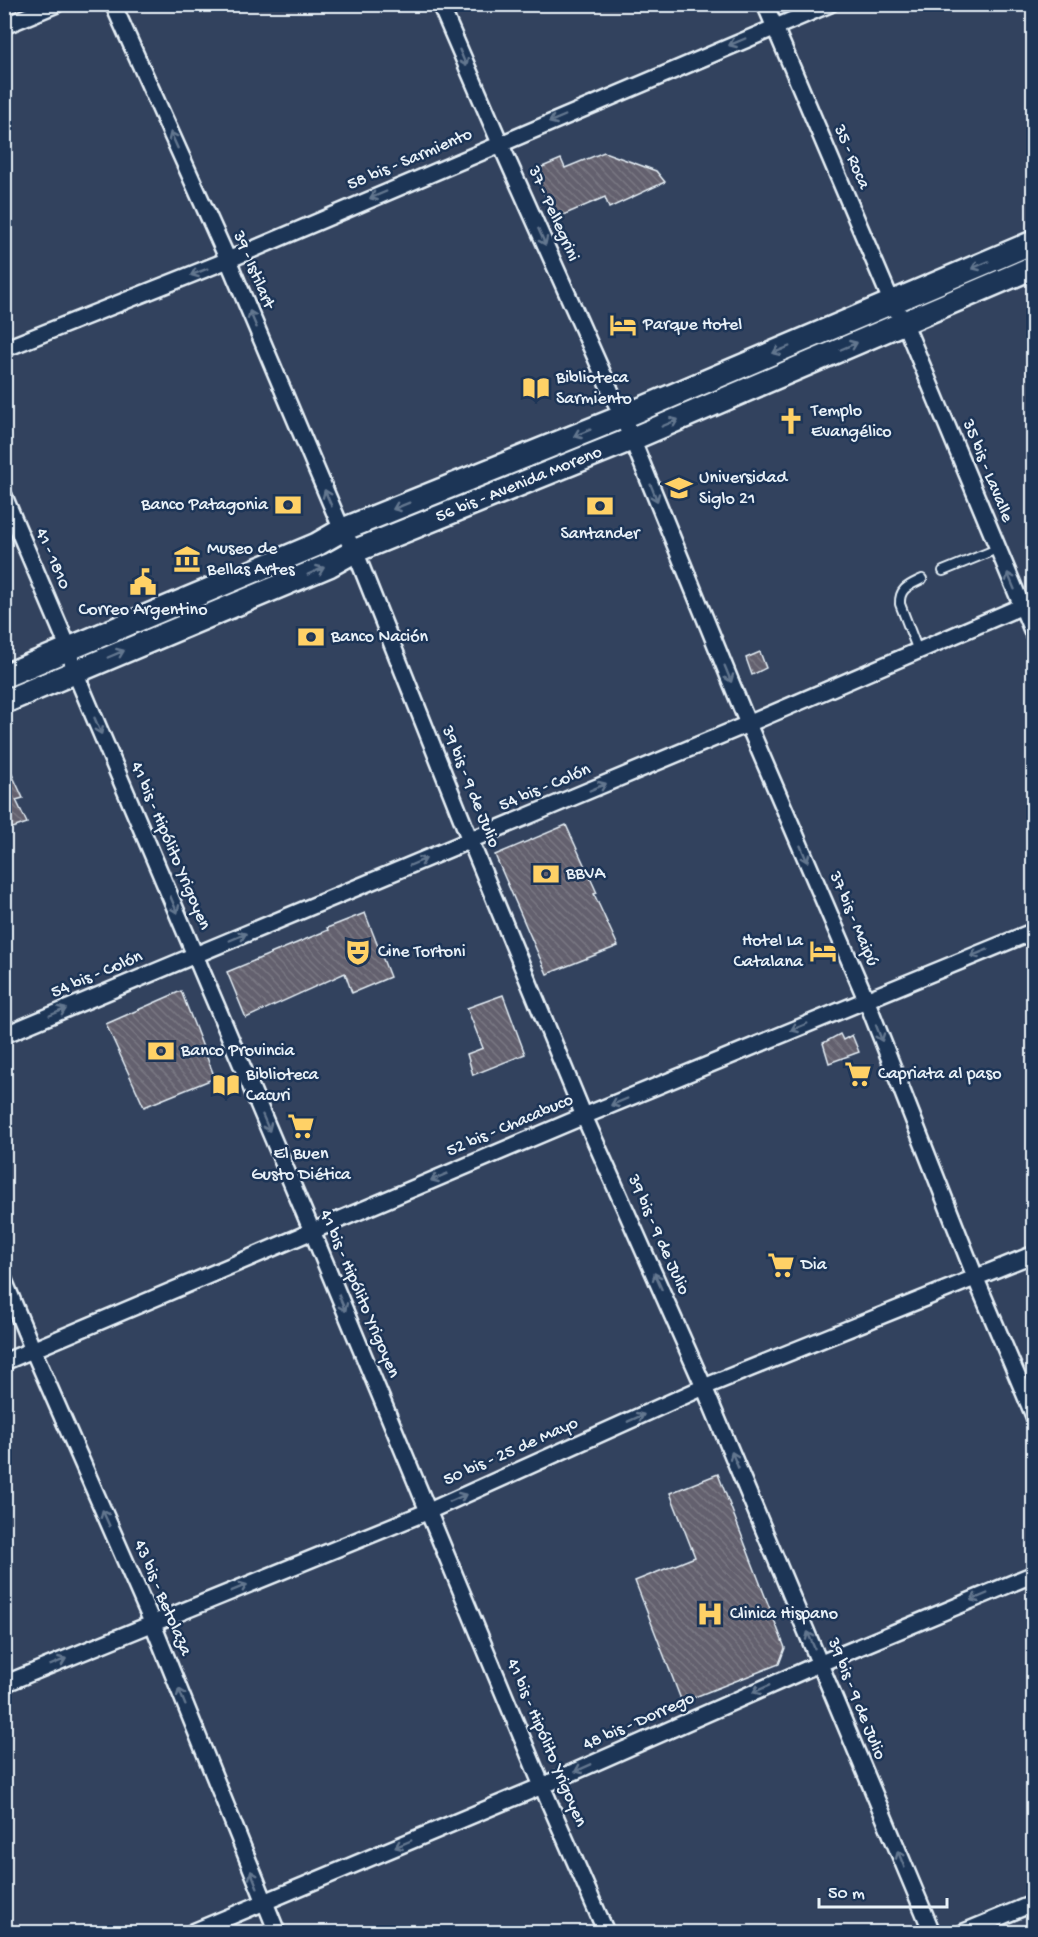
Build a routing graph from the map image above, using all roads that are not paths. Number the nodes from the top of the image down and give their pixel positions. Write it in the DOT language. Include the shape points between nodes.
graph roads {
  1 [pos="57,4"];
  2 [pos="113,4"];
  3 [pos="440,4"];
  4 [pos="765,4"];
  5 [pos="830,4"];
  6 [pos="4,26"];
  7 [pos="775,26"];
  8 [pos="500,143"];
  9 [pos="1034,242"];
  10 [pos="228,260"];
  11 [pos="1034,267"];
  12 [pos="892,303"];
  13 [pos="904,322"];
  14 [pos="4,349"];
  15 [pos="622,417"];
  16 [pos="632,439"];
  17 [pos="4,496"];
  18 [pos="342,530"];
  19 [pos="997,549"];
  20 [pos="354,551"];
  21 [pos="943,571"];
  22 [pos="922,579"];
  23 [pos="1028,604"];
  24 [pos="1034,635"];
  25 [pos="69,649"];
  26 [pos="918,651"];
  27 [pos="75,672"];
  28 [pos="4,676"];
  29 [pos="4,702"];
  30 [pos="748,724"];
  31 [pos="470,840"];
  32 [pos="1034,931"];
  33 [pos="195,955"];
  34 [pos="866,999"];
  35 [pos="4,1035"];
  36 [pos="584,1116"];
  37 [pos="312,1231"];
  38 [pos="1034,1254"];
  39 [pos="976,1279"];
  40 [pos="4,1280"];
  41 [pos="33,1350"];
  42 [pos="4,1362"];
  43 [pos="705,1388"];
  44 [pos="1034,1416"];
  45 [pos="429,1511"];
  46 [pos="1034,1574"];
  47 [pos="152,1623"];
  48 [pos="820,1663"];
  49 [pos="4,1684"];
  50 [pos="542,1786"];
  51 [pos="1034,1903"];
  52 [pos="264,1904"];
  53 [pos="193,1932"];
  54 [pos="277,1932"];
  55 [pos="606,1932"];
  56 [pos="932,1932"];
  57 [pos="964,1932"];
  1 -- 6 [label="street"];
  10 -- 2 [label="street, 39 - Istilart, one-way"];
  3 -- 8 [label="street, 37 - Pellegrini, one-way"];
  4 -- 7 [label="street, 35 - Roca"];
  5 -- 7 [label="street, 58 bis - Sarmiento"];
  7 -- 8 [label="street, 58 bis - Sarmiento, one-way"];
  7 -- 12 [label="street, 35 - Roca"];
  8 -- 10 [label="street, 58 bis - Sarmiento, one-way"];
  8 -- 15 [label="street, 37 - Pellegrini, one-way"];
  9 -- 12 [label="main road, 56 bis - Avenida Moreno, one-way"];
  10 -- 14 [label="street, 58 bis - Sarmiento, one-way"];
  18 -- 10 [label="street, 39 - Istilart, one-way"];
  11 -- 13 [label="main road, 56 bis - Avenida Moreno"];
  12 -- 13 [label="street, 35 - Roca"];
  12 -- 15 [label="main road, 56 bis - Avenida Moreno, one-way"];
  16 -- 13 [label="main road, 56 bis - Avenida Moreno, one-way"];
  13 -- 19 [label="street, 35 bis - Lavalle"];
  15 -- 16 [label="street, 37 - Pellegrini"];
  15 -- 18 [label="main road, 56 bis - Avenida Moreno, one-way"];
  16 -- 20 [label="main road, 56 bis - Avenida Moreno"];
  16 -- 30 [label="street, 37 bis - Maipú, one-way"];
  17 -- 25 [label="street, 41 - 1810"];
  18 -- 20 [label="street, 39 - Istilart"];
  18 -- 25 [label="main road, 56 bis - Avenida Moreno" via="316,545"];
  19 -- 21 [label="lane"];
  23 -- 19 [label="street, 35 bis - Lavalle, one-way"];
  27 -- 20 [label="main road, 56 bis - Avenida Moreno, one-way" via="330,565"];
  20 -- 31 [label="street, 39 bis - 9 de Julio"];
  22 -- 26 [label="lane" via="906,587 900,598"];
  23 -- 24 [label="street, 35 bis - Lavalle"];
  23 -- 26 [label="street, 54 bis - Colón"];
  25 -- 27 [label="street, 41 - 1810"];
  25 -- 28 [label="main road, 56 bis - Avenida Moreno"];
  26 -- 30 [label="street, 54 bis - Colón"];
  27 -- 29 [label="main road, 56 bis - Avenida Moreno"];
  27 -- 33 [label="street, 41 bis - Hipólito Yrigoyen, one-way"];
  31 -- 30 [label="street, 54 bis - Colón, one-way"];
  30 -- 34 [label="street, 37 bis - Maipú, one-way"];
  33 -- 31 [label="street, 54 bis - Colón, one-way"];
  31 -- 36 [label="street, 39 bis - 9 de Julio"];
  32 -- 34 [label="street, 52 bis - Chacabuco, one-way"];
  35 -- 33 [label="street, 54 bis - Colón, one-way"];
  33 -- 37 [label="street, 41 bis - Hipólito Yrigoyen, one-way"];
  34 -- 36 [label="street, 52 bis - Chacabuco, one-way"];
  34 -- 39 [label="street, 37 bis - Maipú, one-way"];
  36 -- 37 [label="street, 52 bis - Chacabuco, one-way"];
  43 -- 36 [label="street, 39 bis - 9 de Julio, one-way"];
  37 -- 41 [label="street, 52 bis - Chacabuco"];
  37 -- 45 [label="street, 41 bis - Hipólito Yrigoyen, one-way"];
  38 -- 39 [label="street, 50 bis - 25 de Mayo"];
  39 -- 43 [label="street, 50 bis - 25 de Mayo"];
  39 -- 44 [label="street, 37 bis - Maipú"];
  40 -- 41 [label="street, 43 bis - Betolaza"];
  41 -- 42 [label="street, 52 bis - Chacabuco"];
  47 -- 41 [label="street, 43 bis - Betolaza, one-way"];
  45 -- 43 [label="street, 50 bis - 25 de Mayo, one-way"];
  48 -- 43 [label="street, 39 bis - 9 de Julio, one-way"];
  47 -- 45 [label="street, 50 bis - 25 de Mayo, one-way"];
  45 -- 50 [label="street, 41 bis - Hipólito Yrigoyen"];
  46 -- 48 [label="street, 48 bis - Dorrego, one-way"];
  49 -- 47 [label="street, 50 bis - 25 de Mayo, one-way"];
  52 -- 47 [label="street, 43 bis - Betolaza, one-way"];
  48 -- 50 [label="street, 48 bis - Dorrego, one-way"];
  56 -- 48 [label="street, 39 bis - 9 de Julio, one-way"];
  50 -- 52 [label="street, 48 bis - Dorrego, one-way"];
  50 -- 55 [label="street, 41 bis - Hipólito Yrigoyen"];
  51 -- 57 [label="street"];
  52 -- 53 [label="street, 48 bis - Dorrego"];
  52 -- 54 [label="street, 43 bis - Betolaza"];
}
